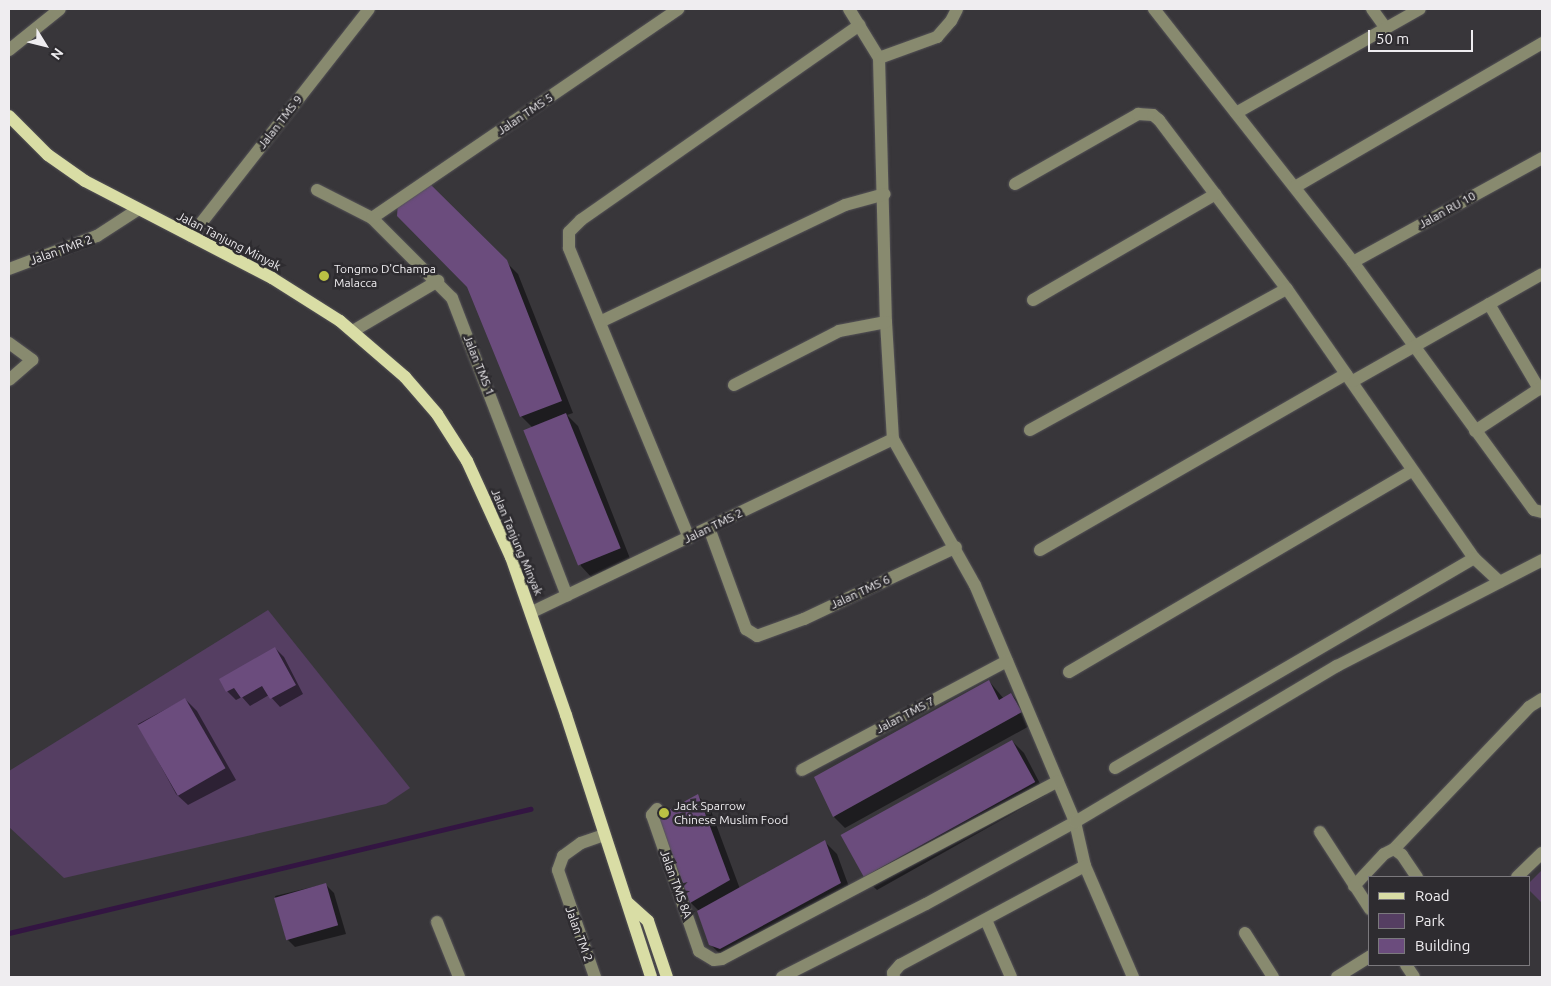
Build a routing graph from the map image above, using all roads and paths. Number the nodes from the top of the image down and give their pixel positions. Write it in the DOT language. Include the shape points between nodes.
graph roads {
  1 [pos="60,9"];
  2 [pos="369,9"];
  3 [pos="678,9"];
  4 [pos="849,9"];
  5 [pos="957,9"];
  6 [pos="1154,9"];
  7 [pos="1372,9"];
  8 [pos="1420,9"];
  9 [pos="860,26"];
  10 [pos="1386,28"];
  11 [pos="1542,43"];
  12 [pos="9,50"];
  13 [pos="879,58"];
  14 [pos="1236,113"];
  15 [pos="9,116"];
  16 [pos="1542,158"];
  17 [pos="1015,184"];
  18 [pos="1295,187"];
  19 [pos="317,190"];
  20 [pos="885,194"];
  21 [pos="1216,194"];
  22 [pos="137,210"];
  23 [pos="372,218"];
  24 [pos="191,236"];
  25 [pos="1352,262"];
  26 [pos="9,269"];
  27 [pos="1542,274"];
  28 [pos="438,281"];
  29 [pos="1287,289"];
  30 [pos="1033,300"];
  31 [pos="1489,304"];
  32 [pos="602,321"];
  33 [pos="886,322"];
  34 [pos="353,330"];
  35 [pos="9,343"];
  36 [pos="1410,348"];
  37 [pos="1349,377"];
  38 [pos="9,380"];
  39 [pos="734,385"];
  40 [pos="1541,388"];
  41 [pos="1030,430"];
  42 [pos="1475,431"];
  43 [pos="893,438"];
  44 [pos="1412,471"];
  45 [pos="1542,512"];
  46 [pos="709,528"];
  47 [pos="688,538"];
  48 [pos="956,547"];
  49 [pos="1040,550"];
  50 [pos="1474,558"];
  51 [pos="1542,560"];
  52 [pos="1500,582"];
  53 [pos="567,596"];
  54 [pos="532,612"];
  55 [pos="1008,661"];
  56 [pos="1069,672"];
  57 [pos="1542,699"];
  58 [pos="1115,768"];
  59 [pos="802,770"];
  60 [pos="1058,781"];
  61 [pos="656,809"];
  62 [pos="1075,822"];
  63 [pos="1320,832"];
  64 [pos="604,835"];
  65 [pos="1394,850"];
  66 [pos="1542,853"];
  67 [pos="1085,866"];
  68 [pos="1416,876"];
  69 [pos="1518,876"];
  70 [pos="1354,886"];
  71 [pos="628,903"];
  72 [pos="1368,906"];
  73 [pos="986,920"];
  74 [pos="437,922"];
  75 [pos="1245,933"];
  76 [pos="1368,957"];
  77 [pos="662,962"];
  78 [pos="1407,966"];
  79 [pos="893,975"];
  80 [pos="459,977"];
  81 [pos="595,977"];
  82 [pos="651,977"];
  83 [pos="667,977"];
  84 [pos="673,977"];
  85 [pos="782,977"];
  86 [pos="1011,977"];
  87 [pos="1133,977"];
  88 [pos="1273,977"];
  89 [pos="1337,977"];
  90 [pos="1414,977"];
  1 -- 12 [label="street"];
  2 -- 24 [label="street, Jalan TMS 9"];
  3 -- 23 [label="street, Jalan TMS 5"];
  4 -- 9 [label="street"];
  5 -- 13 [label="street" via="952,21 937,38"];
  6 -- 14 [label="street"];
  7 -- 10 [label="street"];
  8 -- 10 [label="street"];
  9 -- 13 [label="street"];
  9 -- 32 [label="street" via="569,232 569,248"];
  10 -- 14 [label="street"];
  11 -- 18 [label="street"];
  13 -- 20 [label="street"];
  14 -- 18 [label="street"];
  15 -- 22 [label="main road, Jalan Tanjung Minyak" via="65,168"];
  16 -- 25 [label="street, Jalan RU 10"];
  17 -- 21 [label="street" via="1138,114 1147,114 1159,120"];
  18 -- 25 [label="street"];
  19 -- 23 [label="street, Jalan TMS 1"];
  20 -- 32 [label="street" via="845,204"];
  20 -- 33 [label="street"];
  21 -- 29 [label="street"];
  21 -- 30 [label="street"];
  22 -- 24 [label="main road, Jalan Tanjung Minyak"];
  22 -- 26 [label="street, Jalan TMR 2" via="97,236"];
  23 -- 28 [label="street, Jalan TMS 1"];
  24 -- 34 [label="main road, Jalan Tanjung Minyak" via="296,292"];
  25 -- 36 [label="street"];
  27 -- 31 [label="street"];
  28 -- 34 [label="street"];
  28 -- 53 [label="street, Jalan TMS 1" via="452,298"];
  29 -- 37 [label="street"];
  29 -- 41 [label="street"];
  31 -- 36 [label="street"];
  31 -- 40 [label="street"];
  32 -- 47 [label="street"];
  33 -- 39 [label="street" via="839,331"];
  33 -- 43 [label="street"];
  34 -- 54 [label="main road, Jalan Tanjung Minyak" via="405,377 449,432 495,518"];
  35 -- 38 [label="street" via="32,360"];
  36 -- 37 [label="street" via="1372,370"];
  36 -- 42 [label="street"];
  37 -- 44 [label="street"];
  37 -- 49 [label="street"];
  40 -- 42 [label="street"];
  42 -- 45 [label="street" via="1534,510"];
  43 -- 46 [label="street, Jalan TMS 2"];
  43 -- 48 [label="street"];
  44 -- 50 [label="street"];
  44 -- 56 [label="street"];
  46 -- 47 [label="street, Jalan TMS 2"];
  46 -- 48 [label="street, Jalan TMS 6" via="746,628 757,636 804,619"];
  47 -- 53 [label="street, Jalan TMS 2"];
  48 -- 55 [label="street"];
  50 -- 52 [label="street"];
  50 -- 58 [label="street"];
  51 -- 52 [label="street"];
  52 -- 62 [label="street" via="1337,666"];
  53 -- 54 [label="street, Jalan TMS 2"];
  54 -- 64 [label="main road, Jalan Tanjung Minyak"];
  55 -- 59 [label="street, Jalan TMS 7"];
  55 -- 60 [label="street"];
  57 -- 65 [label="street" via="1529,707"];
  60 -- 61 [label="street, Jalan TMS 8A" via="722,959 706,957 699,952 654,822 652,815"];
  60 -- 62 [label="street"];
  62 -- 67 [label="street"];
  62 -- 85 [label="street" via="926,904"];
  63 -- 70 [label="street"];
  64 -- 71 [label="main road, Jalan Tanjung Minyak"];
  64 -- 81 [label="street, Jalan TM 2" via="581,843 564,856 558,870"];
  65 -- 68 [label="street" via="1402,855"];
  65 -- 70 [label="street" via="1384,854"];
  66 -- 69 [label="street"];
  67 -- 73 [label="street"];
  67 -- 87 [label="street"];
  70 -- 72 [label="street"];
  71 -- 77 [label="main road, Jalan Tanjung Minyak" via="648,921"];
  71 -- 82 [label="main road, Jalan Tanjung Minyak"];
  73 -- 79 [label="street" via="900,965"];
  73 -- 86 [label="street"];
  74 -- 80 [label="street"];
  75 -- 88 [label="street"];
  76 -- 89 [label="street"];
  77 -- 83 [label="main road, Jalan Tanjung Minyak"];
  77 -- 84 [label="main road"];
  78 -- 90 [label="street"];
}
